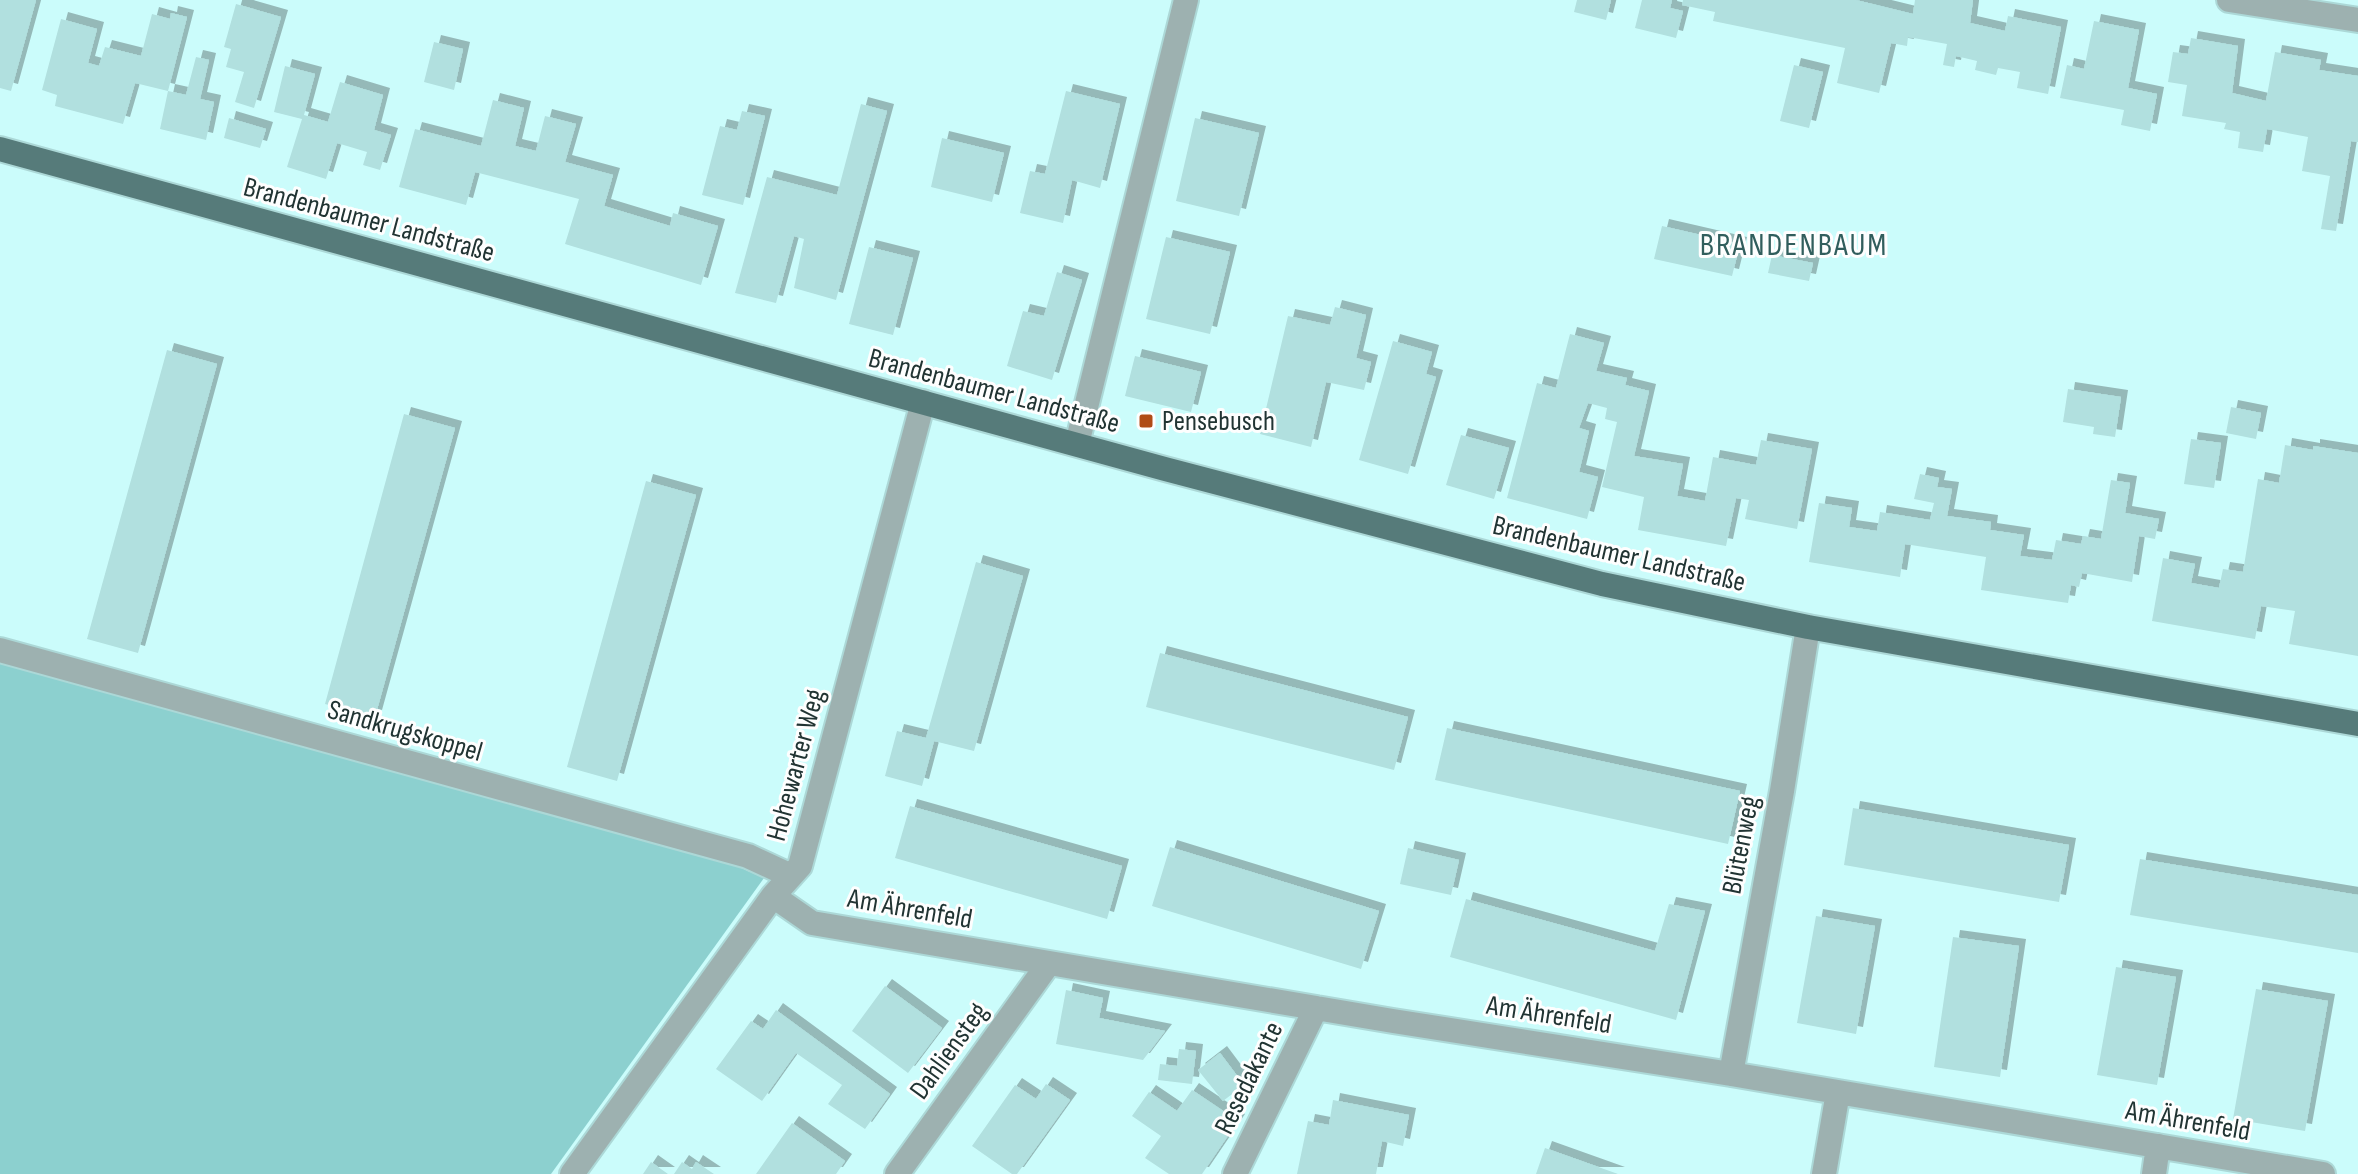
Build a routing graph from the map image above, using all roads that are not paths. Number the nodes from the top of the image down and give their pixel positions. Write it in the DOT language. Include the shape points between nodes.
graph roads {
  1 [pos="1186,0"];
  2 [pos="2229,0"];
  3 [pos="2358,20"];
  4 [pos="0,149"];
  5 [pos="923,402"];
  6 [pos="1077,444"];
  7 [pos="1808,627"];
  8 [pos="0,650"];
  9 [pos="2358,724"];
  10 [pos="791,876"];
  11 [pos="773,896"];
  12 [pos="1049,963"];
  13 [pos="1316,1008"];
  14 [pos="1731,1074"];
  15 [pos="1838,1092"];
  16 [pos="2158,1146"];
  17 [pos="572,1174"];
  18 [pos="897,1174"];
  19 [pos="1235,1174"];
  20 [pos="1824,1174"];
  21 [pos="2154,1174"];
  22 [pos="2323,1174"];
  1 -- 6 [label="street"];
  2 -- 3 [label="street"];
  4 -- 5 [label="main road, Brandenbaumer Landstraße"];
  5 -- 6 [label="main road, Brandenbaumer Landstraße"];
  5 -- 10 [label="street, Hohewarter Weg" via="800,866"];
  6 -- 7 [label="main road, Brandenbaumer Landstraße" via="1588,581"];
  7 -- 9 [label="main road, Brandenbaumer Landstraße"];
  7 -- 14 [label="street, Blütenweg"];
  8 -- 10 [label="street, Sandkrugskoppel" via="748,856"];
  10 -- 11 [label="street, Hohewarter Weg"];
  11 -- 12 [label="street, Am Ährenfeld" via="812,923"];
  11 -- 17 [label="street, Hohewarter Weg"];
  12 -- 13 [label="street, Am Ährenfeld"];
  12 -- 18 [label="street, Dahliensteg"];
  13 -- 14 [label="street, Am Ährenfeld"];
  13 -- 19 [label="street, Resedakante"];
  14 -- 15 [label="street, Am Ährenfeld"];
  15 -- 16 [label="street, Am Ährenfeld"];
  15 -- 20 [label="street"];
  16 -- 21 [label="street"];
  16 -- 22 [label="street, Am Ährenfeld"];
}
